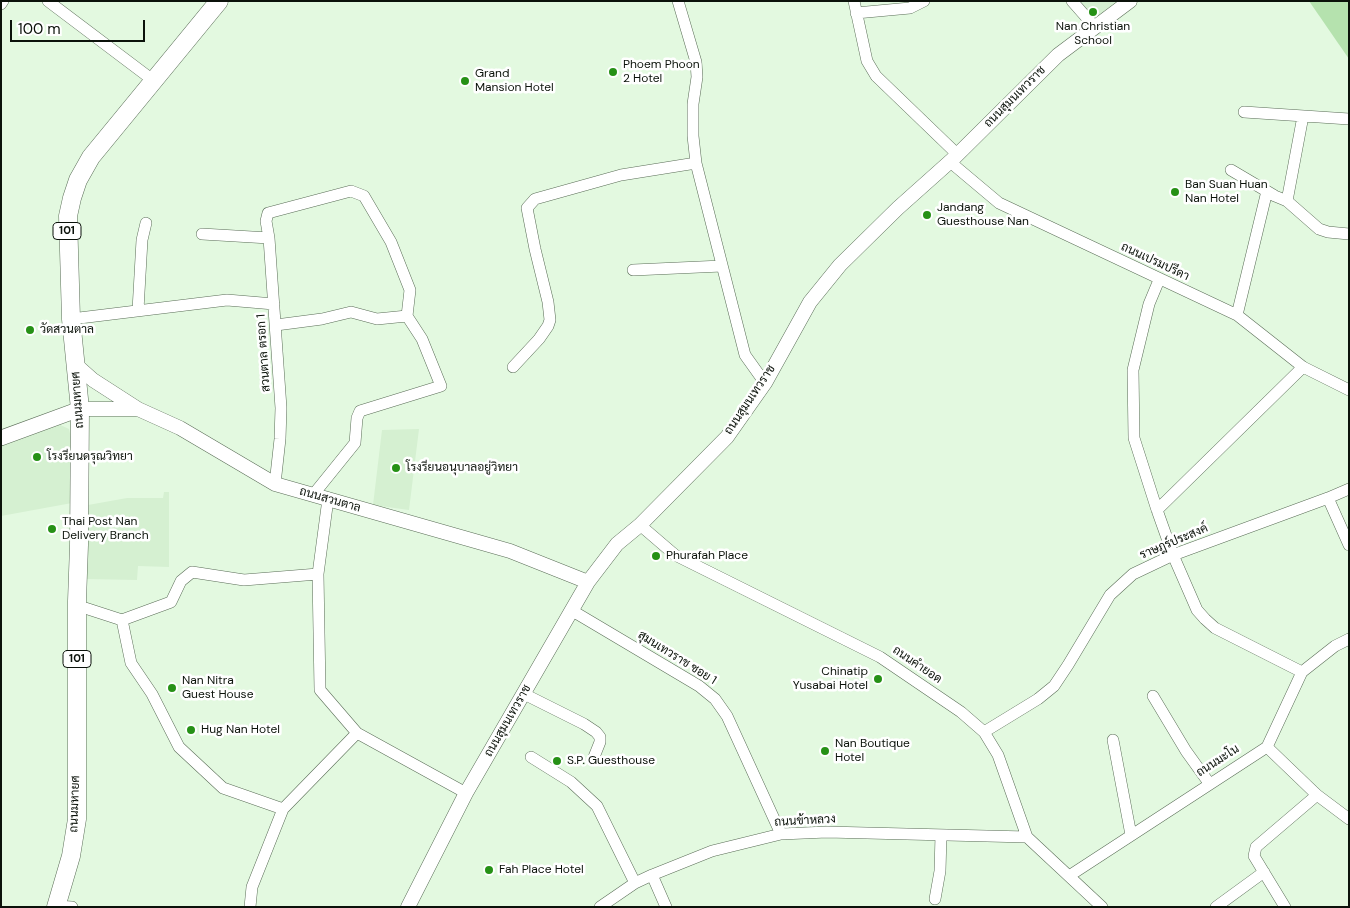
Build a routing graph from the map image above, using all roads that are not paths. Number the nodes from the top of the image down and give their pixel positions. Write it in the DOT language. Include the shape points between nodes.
graph roads {
  1 [pos="48,1"];
  2 [pos="219,1"];
  3 [pos="678,1"];
  4 [pos="924,1"];
  5 [pos="1072,1"];
  6 [pos="1130,1"];
  7 [pos="855,7"];
  8 [pos="1094,26"];
  9 [pos="154,82"];
  10 [pos="1244,112"];
  11 [pos="1302,116"];
  12 [pos="1349,119"];
  13 [pos="953,158"];
  14 [pos="696,163"];
  15 [pos="1231,170"];
  16 [pos="1267,191"];
  17 [pos="1287,201"];
  18 [pos="146,223"];
  19 [pos="202,234"];
  20 [pos="1349,234"];
  21 [pos="269,238"];
  22 [pos="722,266"];
  23 [pos="633,270"];
  24 [pos="1159,280"];
  25 [pos="274,304"];
  26 [pos="138,310"];
  27 [pos="1237,315"];
  28 [pos="407,316"];
  29 [pos="71,319"];
  30 [pos="276,325"];
  31 [pos="75,364"];
  32 [pos="513,367"];
  33 [pos="1302,367"];
  34 [pos="765,383"];
  35 [pos="1349,390"];
  36 [pos="80,409"];
  37 [pos="138,409"];
  38 [pos="1,438"];
  39 [pos="275,484"];
  40 [pos="1349,488"];
  41 [pos="313,495"];
  42 [pos="1328,498"];
  43 [pos="328,499"];
  44 [pos="1156,510"];
  45 [pos="640,525"];
  46 [pos="1349,545"];
  47 [pos="1173,555"];
  48 [pos="318,574"];
  49 [pos="588,582"];
  50 [pos="77,607"];
  51 [pos="571,610"];
  52 [pos="122,620"];
  53 [pos="1349,639"];
  54 [pos="1302,672"];
  55 [pos="524,694"];
  56 [pos="1153,696"];
  57 [pos="357,732"];
  58 [pos="984,732"];
  59 [pos="1113,740"];
  60 [pos="1266,747"];
  61 [pos="530,757"];
  62 [pos="594,757"];
  63 [pos="1209,783"];
  64 [pos="466,793"];
  65 [pos="1317,795"];
  66 [pos="283,809"];
  67 [pos="1349,819"];
  68 [pos="781,834"];
  69 [pos="941,835"];
  70 [pos="1131,835"];
  71 [pos="1027,837"];
  72 [pos="1264,872"];
  73 [pos="652,875"];
  74 [pos="1069,876"];
  75 [pos="635,883"];
  76 [pos="935,899"];
  77 [pos="56,906"];
  78 [pos="72,907"];
  79 [pos="250,907"];
  80 [pos="408,907"];
  81 [pos="600,907"];
  82 [pos="666,907"];
  83 [pos="1102,907"];
  84 [pos="1216,907"];
  85 [pos="1285,907"];
  1 -- 9 [label="street"];
  2 -- 9 [label="main road, ถนนมหายศ / 101"];
  3 -- 14 [label="street" via="696,62 693,104"];
  4 -- 7 [label="street" via="910,8"];
  5 -- 8 [label="street"];
  6 -- 8 [label="street, ถนนสุมนเทวราช"];
  7 -- 13 [label="street, ถนนเปรมปรีดา" via="867,61 876,76"];
  8 -- 13 [label="street, ถนนสุมนเทวราช" via="1058,55"];
  9 -- 29 [label="main road, ถนนมหายศ / 101" via="91,157 78,180 67,230"];
  10 -- 11 [label="street"];
  11 -- 12 [label="street"];
  11 -- 17 [label="street"];
  13 -- 24 [label="street, ถนนเปรมปรีดา" via="998,202"];
  13 -- 34 [label="street, ถนนสุมนเทวราช" via="840,265 810,302"];
  14 -- 22 [label="street"];
  14 -- 32 [label="street" via="621,175 535,199 527,208 550,320 539,339"];
  15 -- 16 [label="street"];
  16 -- 17 [label="street"];
  16 -- 27 [label="street"];
  17 -- 20 [label="street" via="1319,229"];
  18 -- 26 [label="street"];
  19 -- 21 [label="street"];
  21 -- 25 [label="street, สวนตาล ตรอก 1"];
  21 -- 28 [label="street, สวนตาล ตรอก 1" via="268,213 351,191 364,196 391,242 410,290"];
  22 -- 23 [label="street"];
  22 -- 34 [label="street" via="746,355"];
  24 -- 27 [label="street, ถนนเปรมปรีดา"];
  24 -- 44 [label="street" via="1149,304 1132,370 1134,438"];
  25 -- 26 [label="street" via="227,300"];
  25 -- 30 [label="street, สวนตาล ตรอก 1"];
  26 -- 29 [label="street"];
  27 -- 33 [label="street, ถนนเปรมปรีดา"];
  28 -- 30 [label="street" via="377,319 351,312"];
  28 -- 41 [label="street" via="422,339 441,386 360,411 356,418 355,443"];
  29 -- 31 [label="main road, ถนนมหายศ / 101"];
  30 -- 39 [label="street, สวนตาล ตรอก 1" via="282,408"];
  31 -- 36 [label="main road, ถนนมหายศ / 101"];
  31 -- 37 [label="street" via="93,380"];
  33 -- 35 [label="street, ถนนเปรมปรีดา"];
  33 -- 44 [label="street"];
  34 -- 45 [label="street, ถนนสุมนเทวราช" via="727,437"];
  36 -- 37 [label="street, ถนนสวนตาล"];
  36 -- 38 [label="main road"];
  36 -- 50 [label="main road, ถนนมหายศ / 101"];
  37 -- 39 [label="street, ถนนสวนตาล" via="180,428"];
  39 -- 41 [label="street, ถนนสวนตาล"];
  40 -- 42 [label="street, ราษฎร์ประสงค์"];
  41 -- 43 [label="street, ถนนสวนตาล"];
  42 -- 46 [label="street"];
  42 -- 47 [label="street, ราษฎร์ประสงค์"];
  43 -- 48 [label="street"];
  43 -- 49 [label="street, ถนนสวนตาล" via="510,551"];
  44 -- 47 [label="street"];
  45 -- 49 [label="street, ถนนสุมนเทวราช" via="617,544"];
  45 -- 58 [label="street, ถนนคำยอด" via="675,555 880,657 961,712"];
  47 -- 54 [label="street" via="1197,610 1205,619 1215,628"];
  47 -- 58 [label="street, ราษฎร์ประสงค์" via="1133,574 1110,595 1054,686"];
  48 -- 52 [label="street" via="244,580 192,572 181,581 171,602"];
  48 -- 57 [label="street" via="320,690"];
  49 -- 51 [label="street, ถนนสุมนเทวราช"];
  50 -- 52 [label="street"];
  50 -- 77 [label="main road, ถนนมหายศ / 101" via="77,819 71,856"];
  51 -- 55 [label="street, ถนนสุมนเทวราช"];
  51 -- 68 [label="street, สุมนเทวราช ซอย 1" via="699,686 715,699 728,716"];
  52 -- 66 [label="street" via="131,663 152,694 179,747 223,788"];
  53 -- 54 [label="street"];
  54 -- 60 [label="street"];
  55 -- 62 [label="street" via="596,732 600,742"];
  55 -- 64 [label="street, ถนนสุมนเทวราช"];
  56 -- 63 [label="street"];
  57 -- 64 [label="street"];
  57 -- 66 [label="street"];
  58 -- 71 [label="street, ถนนคำยอด" via="998,755"];
  59 -- 70 [label="street"];
  60 -- 63 [label="street, ถนนมะโน"];
  60 -- 65 [label="street"];
  61 -- 75 [label="street" via="571,782 598,806"];
  63 -- 70 [label="street, ถนนมะโน"];
  64 -- 80 [label="street, ถนนสุมนเทวราช"];
  65 -- 67 [label="street"];
  65 -- 72 [label="street" via="1256,847 1254,856"];
  66 -- 79 [label="street" via="252,887"];
  68 -- 69 [label="street, ถนนข้าหลวง"];
  68 -- 73 [label="street, ถนนข้าหลวง" via="712,851"];
  69 -- 71 [label="street, ถนนข้าหลวง"];
  69 -- 76 [label="street"];
  70 -- 74 [label="street, ถนนมะโน"];
  71 -- 74 [label="street, ถนนคำยอด"];
  72 -- 84 [label="street"];
  72 -- 85 [label="street"];
  73 -- 75 [label="street, ถนนข้าหลวง"];
  73 -- 82 [label="street"];
  74 -- 83 [label="street, ถนนคำยอด"];
  75 -- 81 [label="street, ถนนข้าหลวง"];
  77 -- 78 [label="street"];
}
